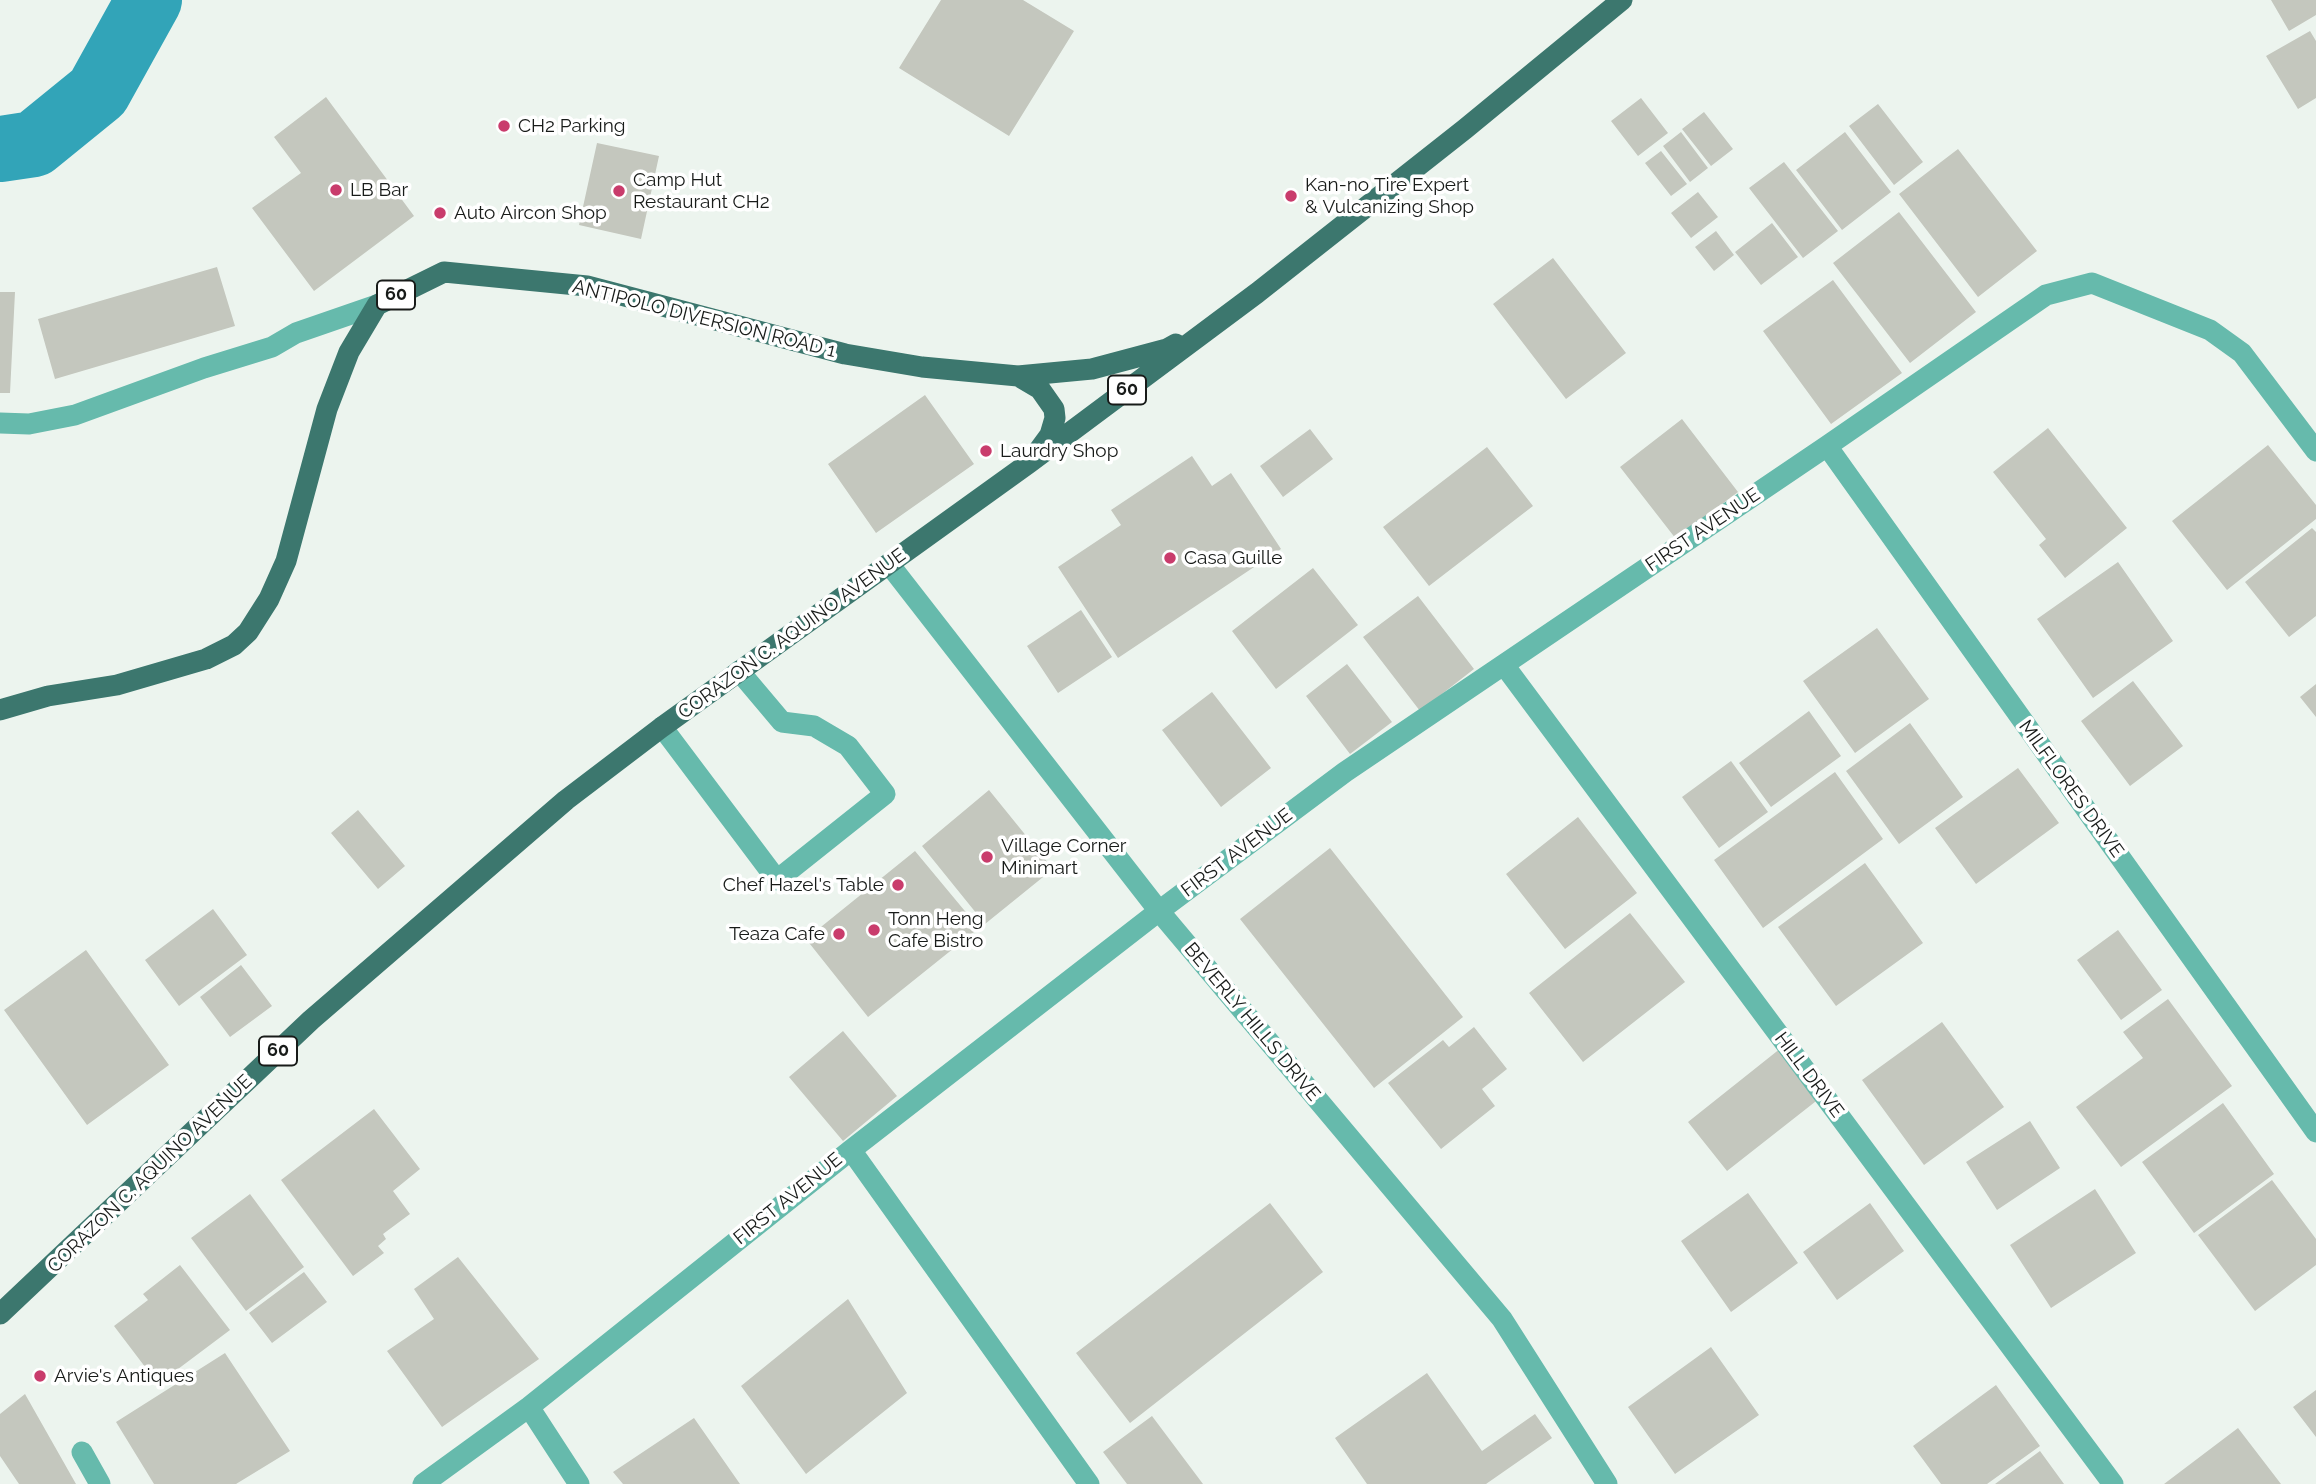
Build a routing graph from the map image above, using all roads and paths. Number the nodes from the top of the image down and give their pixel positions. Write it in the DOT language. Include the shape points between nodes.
graph roads {
  1 [pos="1622,0"];
  2 [pos="377,305"];
  3 [pos="1225,316"];
  4 [pos="1018,376"];
  5 [pos="0,423"];
  6 [pos="1827,446"];
  7 [pos="2316,451"];
  8 [pos="1029,463"];
  9 [pos="889,564"];
  10 [pos="1504,665"];
  11 [pos="739,671"];
  12 [pos="0,710"];
  13 [pos="662,727"];
  14 [pos="1159,911"];
  15 [pos="2316,1132"];
  16 [pos="850,1150"];
  17 [pos="0,1314"];
  18 [pos="528,1407"];
  19 [pos="82,1452"];
  20 [pos="100,1484"];
  21 [pos="423,1484"];
  22 [pos="579,1484"];
  23 [pos="1089,1484"];
  24 [pos="1607,1484"];
  25 [pos="2113,1484"];
  1 -- 3 [label="main road, CORAZON C. AQUINO AVENUE / 60" via="1345,225"];
  2 -- 4 [label="main road, ANTIPOLO DIVERSION ROAD 1 / 60" via="444,272 527,279 587,286 845,354"];
  2 -- 5 [label="street" via="296,333 272,347 75,415 29,424"];
  2 -- 12 [label="main road, 60" via="349,352 327,409 286,561 248,632 206,659 117,685 48,696"];
  3 -- 4 [label="main road, ANTIPOLO DIVERSION ROAD 1 / 60" via="1167,349 1091,369"];
  3 -- 8 [label="main road, CORAZON C. AQUINO AVENUE / 60"];
  4 -- 8 [label="main road" via="1040,389 1054,409 1050,435"];
  6 -- 7 [label="street, FIRST AVENUE" via="2046,295 2092,283 2210,330 2242,353"];
  6 -- 10 [label="street, FIRST AVENUE"];
  6 -- 15 [label="street, MILFLORES DRIVE"];
  8 -- 9 [label="main road, CORAZON C. AQUINO AVENUE / 60"];
  9 -- 11 [label="main road, CORAZON C. AQUINO AVENUE / 60"];
  9 -- 14 [label="street, BEVERLY HILLS DRIVE"];
  10 -- 14 [label="street, FIRST AVENUE" via="1345,772"];
  10 -- 25 [label="street, HILL DRIVE"];
  11 -- 13 [label="main road, CORAZON C. AQUINO AVENUE / 60"];
  11 -- 13 [label="street" via="782,722 814,726 848,746 885,794 776,880"];
  13 -- 17 [label="main road, CORAZON C. AQUINO AVENUE / 60" via="566,800 311,1020"];
  14 -- 16 [label="street, FIRST AVENUE"];
  14 -- 24 [label="street, BEVERLY HILLS DRIVE" via="1502,1320"];
  16 -- 18 [label="street, FIRST AVENUE"];
  16 -- 23 [label="street"];
  18 -- 21 [label="street, FIRST AVENUE"];
  18 -- 22 [label="street"];
  19 -- 20 [label="street"];
}
